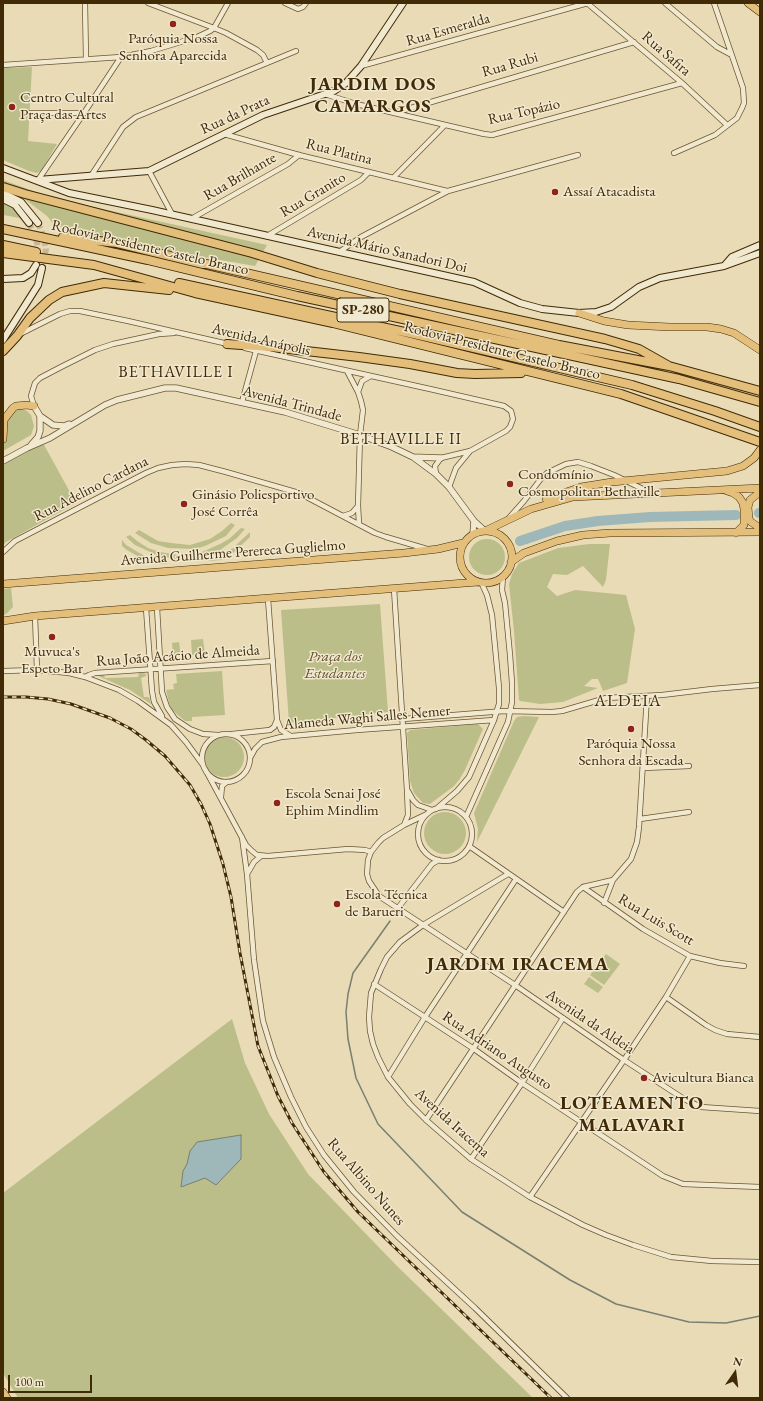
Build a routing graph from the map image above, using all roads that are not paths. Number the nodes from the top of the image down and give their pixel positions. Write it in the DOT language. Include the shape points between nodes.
graph roads {
  1 [pos="85,3"];
  2 [pos="148,3"];
  3 [pos="228,3"];
  4 [pos="285,3"];
  5 [pos="305,3"];
  6 [pos="403,3"];
  7 [pos="587,3"];
  8 [pos="665,3"];
  9 [pos="714,3"];
  10 [pos="748,3"];
  11 [pos="760,12"];
  12 [pos="214,28"];
  13 [pos="634,42"];
  14 [pos="296,51"];
  15 [pos="730,54"];
  16 [pos="121,57"];
  17 [pos="86,59"];
  18 [pos="267,62"];
  19 [pos="3,65"];
  20 [pos="361,66"];
  21 [pos="682,83"];
  22 [pos="325,94"];
  23 [pos="30,113"];
  24 [pos="84,113"];
  25 [pos="394,113"];
  26 [pos="445,125"];
  27 [pos="727,125"];
  28 [pos="224,134"];
  29 [pos="674,153"];
  30 [pos="299,154"];
  31 [pos="578,154"];
  32 [pos="3,168"];
  33 [pos="149,171"];
  34 [pos="369,172"];
  35 [pos="91,176"];
  36 [pos="68,178"];
  37 [pos="393,178"];
  38 [pos="38,180"];
  39 [pos="3,187"];
  40 [pos="448,191"];
  41 [pos="69,192"];
  42 [pos="3,193"];
  43 [pos="3,198"];
  44 [pos="172,214"];
  45 [pos="191,219"];
  46 [pos="29,223"];
  47 [pos="38,223"];
  48 [pos="3,229"];
  49 [pos="23,233"];
  50 [pos="267,236"];
  51 [pos="3,245"];
  52 [pos="760,245"];
  53 [pos="3,252"];
  54 [pos="339,252"];
  55 [pos="760,253"];
  56 [pos="198,262"];
  57 [pos="36,265"];
  58 [pos="94,265"];
  59 [pos="724,266"];
  60 [pos="42,268"];
  61 [pos="3,279"];
  62 [pos="271,290"];
  63 [pos="194,293"];
  64 [pos="238,296"];
  65 [pos="579,313"];
  66 [pos="179,333"];
  67 [pos="17,336"];
  68 [pos="3,340"];
  69 [pos="227,344"];
  70 [pos="760,350"];
  71 [pos="3,351"];
  72 [pos="256,351"];
  73 [pos="669,366"];
  74 [pos="566,370"];
  75 [pos="347,371"];
  76 [pos="532,373"];
  77 [pos="370,376"];
  78 [pos="760,391"];
  79 [pos="358,392"];
  80 [pos="242,402"];
  81 [pos="760,402"];
  82 [pos="34,406"];
  83 [pos="40,416"];
  84 [pos="79,420"];
  85 [pos="3,421"];
  86 [pos="760,427"];
  87 [pos="360,435"];
  88 [pos="3,439"];
  89 [pos="760,442"];
  90 [pos="28,448"];
  91 [pos="760,450"];
  92 [pos="470,451"];
  93 [pos="413,457"];
  94 [pos="441,458"];
  95 [pos="3,461"];
  96 [pos="436,474"];
  97 [pos="626,480"];
  98 [pos="449,487"];
  99 [pos="760,488"];
  100 [pos="725,491"];
  101 [pos="760,492"];
  102 [pos="650,493"];
  103 [pos="358,506"];
  104 [pos="343,516"];
  105 [pos="514,517"];
  106 [pos="506,520"];
  107 [pos="474,521"];
  108 [pos="359,524"];
  109 [pos="760,528"];
  110 [pos="485,531"];
  111 [pos="760,532"];
  112 [pos="736,533"];
  113 [pos="472,534"];
  114 [pos="463,543"];
  115 [pos="430,550"];
  116 [pos="3,552"];
  117 [pos="511,562"];
  118 [pos="503,576"];
  119 [pos="480,582"];
  120 [pos="3,584"];
  121 [pos="394,589"];
  122 [pos="268,599"];
  123 [pos="146,608"];
  124 [pos="157,608"];
  125 [pos="35,616"];
  126 [pos="3,621"];
  127 [pos="272,661"];
  128 [pos="161,668"];
  129 [pos="150,669"];
  130 [pos="37,670"];
  131 [pos="3,671"];
  132 [pos="85,677"];
  133 [pos="760,686"];
  134 [pos="647,696"];
  135 [pos="497,711"];
  136 [pos="511,711"];
  137 [pos="403,719"];
  138 [pos="164,720"];
  139 [pos="277,720"];
  140 [pos="494,720"];
  141 [pos="403,727"];
  142 [pos="231,734"];
  143 [pos="218,735"];
  144 [pos="293,736"];
  145 [pos="250,758"];
  146 [pos="689,766"];
  147 [pos="204,767"];
  148 [pos="644,768"];
  149 [pos="227,782"];
  150 [pos="407,790"];
  151 [pos="221,799"];
  152 [pos="434,809"];
  153 [pos="689,812"];
  154 [pos="427,814"];
  155 [pos="466,817"];
  156 [pos="640,819"];
  157 [pos="404,826"];
  158 [pos="242,837"];
  159 [pos="469,846"];
  160 [pos="371,852"];
  161 [pos="261,856"];
  162 [pos="439,860"];
  163 [pos="247,874"];
  164 [pos="508,874"];
  165 [pos="516,879"];
  166 [pos="613,880"];
  167 [pos="583,887"];
  168 [pos="604,903"];
  169 [pos="398,908"];
  170 [pos="564,912"];
  171 [pos="423,925"];
  172 [pos="466,953"];
  173 [pos="690,956"];
  174 [pos="744,966"];
  175 [pos="374,984"];
  176 [pos="515,985"];
  177 [pos="666,997"];
  178 [pos="425,1017"];
  179 [pos="563,1018"];
  180 [pos="760,1037"];
  181 [pos="474,1048"];
  182 [pos="624,1060"];
  183 [pos="388,1077"];
  184 [pos="522,1082"];
  185 [pos="760,1111"];
  186 [pos="426,1120"];
  187 [pos="581,1121"];
  188 [pos="470,1159"];
  189 [pos="760,1188"];
  190 [pos="530,1197"];
  191 [pos="760,1262"];
  192 [pos="3,1392"];
  193 [pos="8,1398"];
  194 [pos="567,1398"];
  1 -- 17 [label="street"];
  2 -- 12 [label="street"];
  3 -- 12 [label="street"];
  4 -- 5 [label="street" via="298,9"];
  6 -- 20 [label="main road, Rua da Prata"];
  7 -- 13 [label="street, Rua Safira"];
  7 -- 20 [label="street, Rua Esmeralda"];
  8 -- 15 [label="street"];
  9 -- 15 [label="street"];
  10 -- 11 [label="main road"];
  12 -- 16 [label="street" via="197,37"];
  12 -- 18 [label="street" via="257,50"];
  13 -- 21 [label="street, Rua Safira"];
  13 -- 25 [label="street, Rua Rubi"];
  14 -- 18 [label="street"];
  15 -- 27 [label="street" via="743,88 744,103 737,118"];
  16 -- 17 [label="street"];
  16 -- 24 [label="street"];
  17 -- 19 [label="street"];
  18 -- 35 [label="street" via="136,117 123,127"];
  20 -- 22 [label="main road, Rua da Prata" via="342,87"];
  21 -- 26 [label="street, Rua Topázio" via="492,135"];
  21 -- 27 [label="street, Rua Safira"];
  22 -- 25 [label="street, Rua Topázio"];
  22 -- 28 [label="main road, Rua da Prata" via="263,115"];
  23 -- 24 [label="street"];
  24 -- 38 [label="street"];
  25 -- 26 [label="street, Rua Topázio"];
  26 -- 37 [label="street"];
  27 -- 29 [label="street" via="715,134"];
  28 -- 30 [label="street, Rua Platina"];
  28 -- 33 [label="main road, Rua da Prata"];
  30 -- 34 [label="street, Rua Platina"];
  30 -- 45 [label="street, Rua Brilhante" via="288,164"];
  31 -- 40 [label="street"];
  32 -- 38 [label="main road, Avenida Mário Sanadori Doi"];
  33 -- 35 [label="main road, Rua da Prata"];
  33 -- 44 [label="street"];
  34 -- 37 [label="street, Rua Platina"];
  34 -- 50 [label="street, Rua Granito" via="361,180"];
  35 -- 36 [label="main road, Rua da Prata"];
  36 -- 38 [label="main road, Rua da Prata"];
  36 -- 41 [label="main road" via="65,184"];
  37 -- 40 [label="street, Rua Platina"];
  38 -- 41 [label="main road, Avenida Mário Sanadori Doi"];
  39 -- 73 [label="highway" via="400,294 605,339 639,349"];
  40 -- 54 [label="street" via="361,237"];
  41 -- 44 [label="main road, Avenida Mário Sanadori Doi"];
  42 -- 47 [label="main road" via="21,202"];
  43 -- 46 [label="main road" via="15,205"];
  44 -- 45 [label="main road, Avenida Mário Sanadori Doi"];
  45 -- 50 [label="main road, Avenida Mário Sanadori Doi"];
  48 -- 49 [label="highway, Rodovia Presidente Castelo Branco / SP-280"];
  49 -- 56 [label="highway, Rodovia Presidente Castelo Branco" via="117,243"];
  49 -- 62 [label="highway, Rodovia Presidente Castelo Branco / SP-280"];
  50 -- 54 [label="main road, Avenida Mário Sanadori Doi"];
  51 -- 58 [label="highway, Rodovia Presidente Castelo Branco / SP-280"];
  52 -- 59 [label="main road, Avenida Mário Sanadori Doi" via="732,257"];
  53 -- 58 [label="highway"];
  54 -- 65 [label="main road, Avenida Mário Sanadori Doi" via="474,282 520,303 542,309"];
  55 -- 59 [label="main road, Avenida Mário Sanadori Doi"];
  56 -- 62 [label="highway, Rodovia Presidente Castelo Branco"];
  56 -- 73 [label="highway, Rodovia Presidente Castelo Branco" via="559,345"];
  57 -- 61 [label="main road" via="31,273 23,278"];
  58 -- 63 [label="highway, Rodovia Presidente Castelo Branco"];
  58 -- 64 [label="highway, Rodovia Presidente Castelo Branco / SP-280"];
  59 -- 65 [label="main road, Avenida Mário Sanadori Doi" via="660,278 639,287 611,307 596,312"];
  60 -- 68 [label="main road" via="38,285"];
  62 -- 81 [label="highway, Rodovia Presidente Castelo Branco / SP-280" via="664,376"];
  63 -- 64 [label="highway"];
  63 -- 67 [label="highway" via="104,283 75,288 49,300 30,318"];
  63 -- 76 [label="highway, Rodovia Presidente Castelo Branco" via="333,323"];
  64 -- 74 [label="highway, Rodovia Presidente Castelo Branco / SP-280"];
  65 -- 70 [label="main road" via="628,326 721,329 734,333"];
  66 -- 67 [label="street, Avenida Anápolis" via="128,320 70,311"];
  66 -- 69 [label="street, Avenida Anápolis"];
  66 -- 82 [label="street" via="159,334 113,344 61,367 34,383 31,396"];
  67 -- 71 [label="highway"];
  69 -- 72 [label="street, Avenida Anápolis"];
  69 -- 76 [label="highway" via="359,357 457,373"];
  72 -- 75 [label="street, Avenida Anápolis"];
  72 -- 80 [label="street"];
  73 -- 78 [label="highway, Rodovia Presidente Castelo Branco"];
  74 -- 76 [label="highway"];
  74 -- 86 [label="highway, Rodovia Presidente Castelo Branco / SP-280" via="632,385"];
  75 -- 77 [label="street, Avenida Anápolis"];
  75 -- 79 [label="street"];
  76 -- 89 [label="highway, Rodovia Presidente Castelo Branco" via="621,394"];
  77 -- 79 [label="street" via="362,381"];
  77 -- 92 [label="street, Avenida Anápolis" via="504,406 511,411 513,419 506,431"];
  79 -- 87 [label="street" via="363,410"];
  80 -- 84 [label="street, Avenida Trindade" via="165,388 111,403"];
  80 -- 87 [label="street, Avenida Trindade"];
  82 -- 83 [label="street"];
  82 -- 85 [label="main road" via="16,406"];
  83 -- 84 [label="street" via="58,426"];
  83 -- 90 [label="street" via="40,431"];
  84 -- 90 [label="street"];
  85 -- 88 [label="main road"];
  87 -- 93 [label="street, Avenida Trindade"];
  87 -- 103 [label="street"];
  90 -- 95 [label="street"];
  91 -- 97 [label="main road" via="743,466 727,471"];
  92 -- 94 [label="street"];
  92 -- 98 [label="street" via="456,468"];
  93 -- 94 [label="street"];
  93 -- 96 [label="street, Avenida Trindade"];
  94 -- 96 [label="street" via="435,466"];
  96 -- 98 [label="street, Avenida Trindade"];
  97 -- 102 [label="street"];
  97 -- 105 [label="main road" via="581,487 528,507"];
  97 -- 106 [label="street" via="578,462 566,464 540,480"];
  98 -- 107 [label="street, Avenida Trindade"];
  99 -- 100 [label="main road"];
  100 -- 102 [label="main road"];
  100 -- 112 [label="main road" via="733,492 743,504 744,524"];
  101 -- 109 [label="main road" via="750,500 748,507 749,518"];
  102 -- 105 [label="main road" via="573,497 542,505"];
  103 -- 104 [label="street" via="352,513"];
  103 -- 108 [label="street"];
  104 -- 108 [label="street, Rua Adelino Cardana"];
  104 -- 116 [label="street, Rua Adelino Cardana" via="299,493 199,465 172,465 146,473 119,486 15,541"];
  105 -- 106 [label="main road"];
  106 -- 110 [label="main road"];
  107 -- 110 [label="street, Avenida Trindade"];
  107 -- 113 [label="street"];
  108 -- 115 [label="street, Rua Adelino Cardana" via="386,538"];
  110 -- 113 [label="main road"];
  110 -- 117 [label="main road" via="494,532 504,538 511,549"];
  111 -- 112 [label="main road"];
  112 -- 117 [label="main road" via="583,534 524,553"];
  113 -- 114 [label="main road"];
  114 -- 115 [label="main road, Avenida Guilherme Perereca Guglielmo"];
  114 -- 119 [label="main road" via="460,555 462,568 469,577"];
  115 -- 120 [label="main road, Avenida Guilherme Perereca Guglielmo"];
  117 -- 118 [label="main road"];
  118 -- 119 [label="main road" via="495,581"];
  118 -- 136 [label="street" via="502,590 512,683"];
  119 -- 121 [label="main road"];
  119 -- 135 [label="street" via="488,595 492,615 499,688"];
  121 -- 122 [label="main road"];
  121 -- 137 [label="street"];
  122 -- 124 [label="main road"];
  122 -- 127 [label="street"];
  123 -- 124 [label="main road"];
  123 -- 125 [label="main road"];
  123 -- 129 [label="street"];
  124 -- 128 [label="street"];
  125 -- 126 [label="main road"];
  125 -- 130 [label="street"];
  127 -- 128 [label="street, Rua João Acácio de Almeida"];
  127 -- 139 [label="street"];
  128 -- 129 [label="street, Rua João Acácio de Almeida"];
  128 -- 143 [label="street" via="163,696 173,717 192,730"];
  129 -- 132 [label="street, Rua João Acácio de Almeida" via="95,673"];
  129 -- 138 [label="street" via="154,702"];
  130 -- 131 [label="street"];
  130 -- 132 [label="street"];
  132 -- 138 [label="street" via="131,696"];
  133 -- 134 [label="street, Alameda Waghi Salles Nemer"];
  134 -- 136 [label="street, Alameda Waghi Salles Nemer" via="606,698 562,711"];
  134 -- 148 [label="street"];
  135 -- 136 [label="street, Alameda Waghi Salles Nemer"];
  135 -- 137 [label="street, Alameda Waghi Salles Nemer"];
  135 -- 140 [label="street"];
  136 -- 155 [label="street"];
  137 -- 141 [label="street"];
  138 -- 147 [label="street" via="186,742"];
  139 -- 142 [label="street" via="270,730"];
  139 -- 144 [label="street" via="283,732"];
  140 -- 141 [label="street, Alameda Waghi Salles Nemer"];
  140 -- 152 [label="street" via="466,781 457,792"];
  141 -- 144 [label="street, Alameda Waghi Salles Nemer"];
  141 -- 150 [label="street"];
  142 -- 143 [label="street"];
  142 -- 145 [label="street" via="244,743"];
  143 -- 147 [label="street" via="209,740 204,747"];
  144 -- 145 [label="street, Alameda Waghi Salles Nemer" via="264,741 257,746"];
  145 -- 149 [label="street" via="243,774"];
  146 -- 148 [label="street"];
  147 -- 149 [label="street" via="214,779"];
  147 -- 151 [label="street"];
  148 -- 156 [label="street"];
  149 -- 151 [label="street" via="222,788"];
  150 -- 152 [label="street" via="415,803 421,807"];
  150 -- 157 [label="street" via="408,815"];
  151 -- 158 [label="street"];
  152 -- 154 [label="street"];
  152 -- 155 [label="street" via="453,808"];
  153 -- 156 [label="street"];
  154 -- 157 [label="street"];
  154 -- 162 [label="street" via="419,827 419,841 427,853"];
  155 -- 159 [label="street" via="472,832"];
  156 -- 166 [label="street" via="634,851 626,866"];
  157 -- 160 [label="street" via="384,838"];
  158 -- 161 [label="street" via="252,851"];
  158 -- 163 [label="street, Rua Albino Nunes"];
  159 -- 162 [label="street" via="456,858"];
  159 -- 164 [label="street"];
  160 -- 161 [label="street" via="348,849"];
  160 -- 169 [label="street, Avenida da Aldeia" via="367,867 369,881 379,896"];
  161 -- 163 [label="street"];
  162 -- 169 [label="street" via="432,864"];
  163 -- 194 [label="street, Rua Albino Nunes" via="254,960 263,1021 274,1057 306,1127 324,1155 354,1192"];
  164 -- 165 [label="street"];
  164 -- 171 [label="street, Avenida Iracema"];
  165 -- 170 [label="street"];
  165 -- 172 [label="street"];
  166 -- 167 [label="street"];
  166 -- 168 [label="street"];
  167 -- 168 [label="street, Rua Luis Scott"];
  167 -- 170 [label="street"];
  168 -- 173 [label="street, Rua Luis Scott"];
  169 -- 171 [label="street, Avenida da Aldeia"];
  170 -- 176 [label="street"];
  171 -- 172 [label="street, Avenida da Aldeia"];
  171 -- 175 [label="street, Avenida Iracema" via="393,949"];
  172 -- 176 [label="street, Avenida da Aldeia"];
  172 -- 178 [label="street"];
  173 -- 174 [label="street, Rua Luis Scott"];
  173 -- 177 [label="street"];
  175 -- 178 [label="street, Rua Adriano Augusto"];
  175 -- 183 [label="street, Avenida Iracema" via="370,1031 378,1057"];
  176 -- 179 [label="street, Avenida da Aldeia"];
  176 -- 181 [label="street"];
  177 -- 180 [label="street" via="715,1030 727,1034"];
  177 -- 182 [label="street"];
  178 -- 181 [label="street, Rua Adriano Augusto"];
  178 -- 183 [label="street"];
  179 -- 182 [label="street, Avenida da Aldeia"];
  179 -- 184 [label="street"];
  181 -- 184 [label="street, Rua Adriano Augusto"];
  181 -- 186 [label="street"];
  182 -- 185 [label="street, Avenida da Aldeia" via="693,1104 710,1108"];
  182 -- 187 [label="street"];
  183 -- 186 [label="street, Avenida Iracema"];
  184 -- 187 [label="street, Rua Adriano Augusto"];
  184 -- 188 [label="street"];
  186 -- 188 [label="street, Avenida Iracema"];
  187 -- 189 [label="street, Rua Adriano Augusto" via="648,1166 682,1184"];
  187 -- 190 [label="street"];
  188 -- 190 [label="street, Avenida Iracema"];
  190 -- 191 [label="street, Avenida Iracema" via="606,1235 656,1253 689,1259"];
  192 -- 193 [label="main road"];
}
